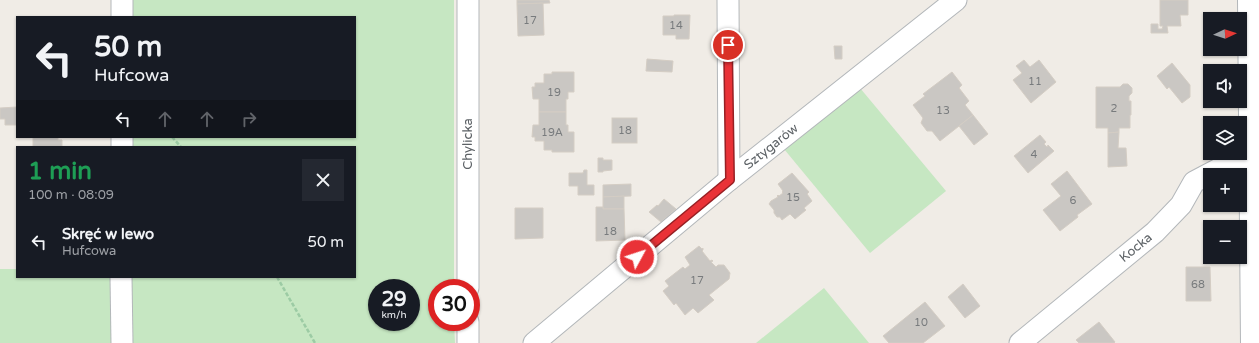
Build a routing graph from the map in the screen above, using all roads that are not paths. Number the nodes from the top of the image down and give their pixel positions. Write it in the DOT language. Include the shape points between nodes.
graph roads {
  1 [pos="122,0"];
  2 [pos="468,0"];
  3 [pos="728,0"];
  4 [pos="956,0"];
  5 [pos="1249,0"];
  6 [pos="122,16"];
  7 [pos="1254,33"];
  8 [pos="1250,154"];
  9 [pos="730,180"];
  10 [pos="121,278"];
  11 [pos="468,279"];
  12 [pos="468,331"];
  13 [pos="122,343"];
  14 [pos="468,343"];
  15 [pos="534,343"];
  16 [pos="1020,343"];
  17 [pos="1252,343"];
  1 -- 6 [label="street"];
  2 -- 11 [label="street, Chylicka"];
  3 -- 9 [label="street"];
  4 -- 9 [label="street, Sztygarów"];
  5 -- 7 [label="street"];
  7 -- 8 [label="street"];
  8 -- 16 [label="street, Kocka" via="1194,182 1181,205 1155,232"];
  8 -- 17 [label="street"];
  9 -- 15 [label="street, Sztygarów"];
  10 -- 13 [label="street"];
  12 -- 14 [label="street"];
}
